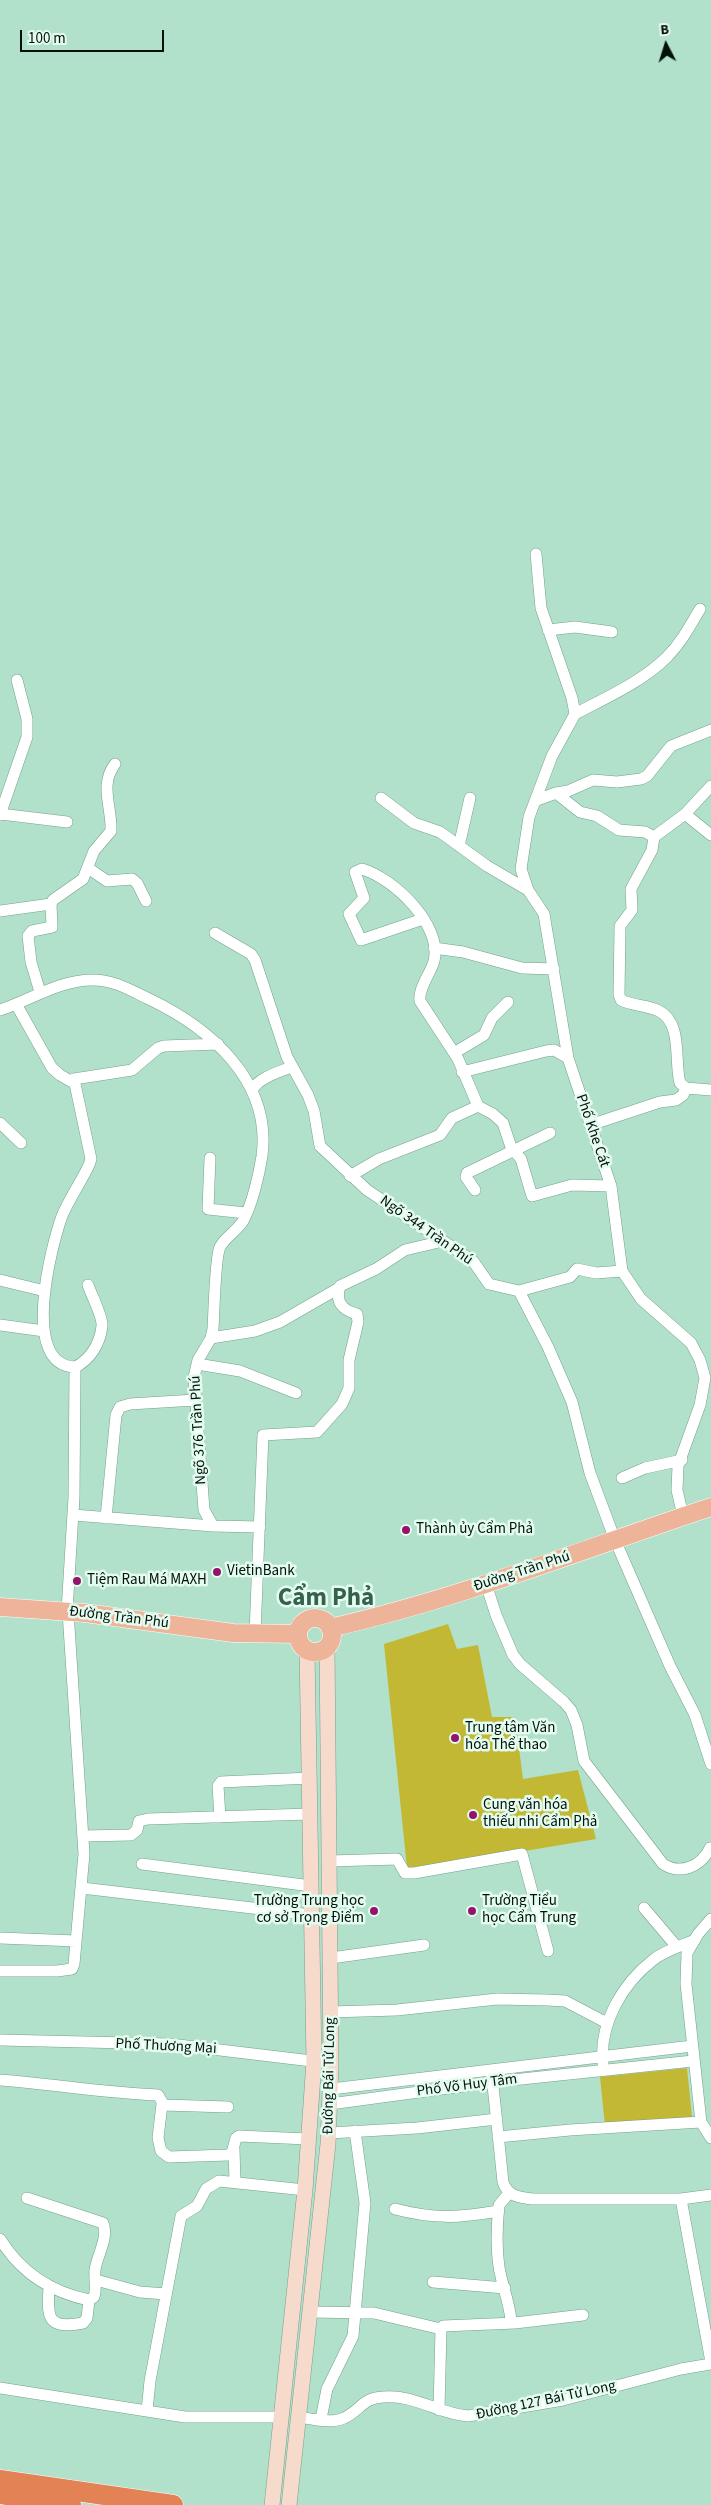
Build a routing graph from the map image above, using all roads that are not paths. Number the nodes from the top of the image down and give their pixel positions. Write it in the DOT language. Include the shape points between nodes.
graph roads {
  1 [pos="536,554"];
  2 [pos="700,609"];
  3 [pos="548,630"];
  4 [pos="612,632"];
  5 [pos="17,680"];
  6 [pos="575,714"];
  7 [pos="711,730"];
  8 [pos="115,764"];
  9 [pos="711,786"];
  10 [pos="556,793"];
  11 [pos="381,798"];
  12 [pos="470,798"];
  13 [pos="537,800"];
  14 [pos="685,814"];
  15 [pos="0,815"];
  16 [pos="67,822"];
  17 [pos="711,835"];
  18 [pos="654,837"];
  19 [pos="459,846"];
  20 [pos="88,868"];
  21 [pos="521,868"];
  22 [pos="505,878"];
  23 [pos="528,890"];
  24 [pos="146,901"];
  25 [pos="51,904"];
  26 [pos="0,911"];
  27 [pos="423,919"];
  28 [pos="215,933"];
  29 [pos="434,948"];
  30 [pos="554,969"];
  31 [pos="40,992"];
  32 [pos="508,1002"];
  33 [pos="16,1004"];
  34 [pos="0,1010"];
  35 [pos="218,1044"];
  36 [pos="454,1053"];
  37 [pos="568,1058"];
  38 [pos="291,1067"];
  39 [pos="462,1072"];
  40 [pos="74,1082"];
  41 [pos="686,1088"];
  42 [pos="252,1090"];
  43 [pos="711,1090"];
  44 [pos="478,1106"];
  45 [pos="0,1123"];
  46 [pos="590,1125"];
  47 [pos="550,1133"];
  48 [pos="21,1143"];
  49 [pos="514,1150"];
  50 [pos="210,1158"];
  51 [pos="350,1176"];
  52 [pos="611,1186"];
  53 [pos="475,1190"];
  54 [pos="246,1213"];
  55 [pos="443,1241"];
  56 [pos="622,1270"];
  57 [pos="0,1280"];
  58 [pos="88,1285"];
  59 [pos="339,1288"];
  60 [pos="46,1291"];
  61 [pos="519,1291"];
  62 [pos="0,1325"];
  63 [pos="44,1331"];
  64 [pos="211,1338"];
  65 [pos="198,1364"];
  66 [pos="75,1368"];
  67 [pos="296,1393"];
  68 [pos="195,1400"];
  69 [pos="682,1460"];
  70 [pos="622,1478"];
  71 [pos="711,1507"];
  72 [pos="73,1515"];
  73 [pos="683,1516"];
  74 [pos="106,1518"];
  75 [pos="213,1526"];
  76 [pos="260,1528"];
  77 [pos="615,1540"];
  78 [pos="486,1584"];
  79 [pos="0,1607"];
  80 [pos="68,1612"];
  81 [pos="330,1628"];
  82 [pos="255,1633"];
  83 [pos="298,1634"];
  84 [pos="327,1646"];
  85 [pos="307,1649"];
  86 [pos="711,1764"];
  87 [pos="330,1776"];
  88 [pos="310,1778"];
  89 [pos="310,1814"];
  90 [pos="220,1817"];
  91 [pos="83,1836"];
  92 [pos="708,1849"];
  93 [pos="330,1861"];
  94 [pos="142,1864"];
  95 [pos="312,1886"];
  96 [pos="82,1888"];
  97 [pos="644,1908"];
  98 [pos="711,1919"];
  99 [pos="312,1922"];
  100 [pos="330,1928"];
  101 [pos="0,1938"];
  102 [pos="694,1940"];
  103 [pos="76,1941"];
  104 [pos="424,1945"];
  105 [pos="677,1947"];
  106 [pos="548,1951"];
  107 [pos="331,1958"];
  108 [pos="0,1971"];
  109 [pos="331,2012"];
  110 [pos="607,2023"];
  111 [pos="0,2040"];
  112 [pos="692,2046"];
  113 [pos="603,2056"];
  114 [pos="314,2061"];
  115 [pos="693,2061"];
  116 [pos="331,2064"];
  117 [pos="492,2069"];
  118 [pos="604,2070"];
  119 [pos="0,2080"];
  120 [pos="493,2082"];
  121 [pos="330,2097"];
  122 [pos="311,2098"];
  123 [pos="162,2104"];
  124 [pos="228,2107"];
  125 [pos="496,2119"];
  126 [pos="701,2122"];
  127 [pos="355,2132"];
  128 [pos="329,2133"];
  129 [pos="498,2138"];
  130 [pos="711,2138"];
  131 [pos="308,2139"];
  132 [pos="234,2149"];
  133 [pos="235,2182"];
  134 [pos="304,2190"];
  135 [pos="509,2193"];
  136 [pos="711,2195"];
  137 [pos="27,2198"];
  138 [pos="681,2199"];
  139 [pos="395,2209"];
  140 [pos="498,2211"];
  141 [pos="0,2238"];
  142 [pos="96,2280"];
  143 [pos="433,2282"];
  144 [pos="49,2288"];
  145 [pos="504,2288"];
  146 [pos="166,2294"];
  147 [pos="89,2300"];
  148 [pos="356,2311"];
  149 [pos="310,2312"];
  150 [pos="583,2314"];
  151 [pos="515,2323"];
  152 [pos="441,2329"];
  153 [pos="711,2363"];
  154 [pos="0,2388"];
  155 [pos="440,2410"];
  156 [pos="147,2411"];
  157 [pos="281,2417"];
  158 [pos="299,2417"];
  159 [pos="321,2419"];
  160 [pos="0,2480"];
  161 [pos="0,2494"];
  162 [pos="71,2505"];
  163 [pos="173,2505"];
  164 [pos="272,2505"];
  165 [pos="289,2505"];
  1 -- 3 [label="street" via="541,608"];
  2 -- 6 [label="street" via="666,658 622,689"];
  3 -- 4 [label="street" via="575,627"];
  3 -- 6 [label="street"];
  5 -- 15 [label="street" via="27,719 27,737"];
  6 -- 13 [label="street" via="552,756"];
  7 -- 10 [label="street" via="671,746 641,779 593,780"];
  8 -- 20 [label="street" via="108,774 111,830 94,851"];
  9 -- 14 [label="street"];
  10 -- 13 [label="street"];
  10 -- 18 [label="street" via="580,812 597,816 619,830 645,832"];
  11 -- 19 [label="street, Phố Khe Cát" via="414,823 440,832"];
  12 -- 19 [label="street"];
  13 -- 21 [label="street" via="525,832"];
  14 -- 17 [label="street"];
  14 -- 18 [label="street"];
  15 -- 16 [label="street"];
  18 -- 41 [label="street" via="652,850 631,889 632,910 620,926 619,995 621,1000 658,1010 666,1016 677,1046 680,1083"];
  19 -- 22 [label="street, Phố Khe Cát"];
  20 -- 24 [label="street" via="107,881 132,880"];
  20 -- 25 [label="street" via="82,879"];
  21 -- 22 [label="street"];
  21 -- 23 [label="street"];
  22 -- 23 [label="street, Phố Khe Cát"];
  23 -- 30 [label="street, Phố Khe Cát" via="544,914"];
  25 -- 26 [label="street"];
  25 -- 31 [label="street" via="52,927 32,931 28,936 31,962"];
  27 -- 27 [label="street" via="389,882 367,870 355,872 364,898 349,914 361,940"];
  27 -- 29 [label="street" via="432,934"];
  28 -- 38 [label="street, Ngõ 344 Trần Phú" via="251,954 255,960"];
  29 -- 30 [label="street" via="463,952 522,968"];
  29 -- 36 [label="street" via="434,959 419,998"];
  30 -- 37 [label="street, Phố Khe Cát"];
  31 -- 33 [label="street, Ngõ 376 Trần Phú"];
  31 -- 35 [label="street, Ngõ 376 Trần Phú" via="90,980 107,980 178,1013"];
  32 -- 36 [label="street" via="492,1018 484,1035"];
  33 -- 34 [label="street, Ngõ 376 Trần Phú"];
  33 -- 40 [label="street" via="52,1068"];
  35 -- 40 [label="street" via="164,1046 132,1070 77,1077"];
  35 -- 42 [label="street, Ngõ 376 Trần Phú"];
  36 -- 39 [label="street"];
  37 -- 39 [label="street" via="554,1050 546,1051"];
  37 -- 46 [label="street, Phố Khe Cát"];
  38 -- 42 [label="street" via="266,1077"];
  38 -- 51 [label="street, Ngõ 344 Trần Phú" via="314,1111 320,1146"];
  39 -- 44 [label="street"];
  40 -- 60 [label="street" via="90,1165 63,1215 50,1256"];
  41 -- 43 [label="street"];
  41 -- 46 [label="street" via="676,1100 660,1102"];
  42 -- 54 [label="street, Ngõ 376 Trần Phú" via="260,1120 262,1155"];
  44 -- 49 [label="street" via="503,1123"];
  44 -- 51 [label="street" via="452,1118 440,1135 379,1159"];
  45 -- 48 [label="street"];
  46 -- 52 [label="street, Phố Khe Cát"];
  47 -- 49 [label="street"];
  49 -- 52 [label="street" via="521,1159 532,1196 572,1185"];
  49 -- 53 [label="street" via="467,1173 466,1178"];
  50 -- 54 [label="street" via="208,1209"];
  51 -- 55 [label="street, Ngõ 344 Trần Phú"];
  52 -- 56 [label="street, Phố Khe Cát"];
  54 -- 64 [label="street, Ngõ 376 Trần Phú" via="218,1252"];
  55 -- 59 [label="street" via="405,1250 376,1269 344,1282"];
  55 -- 61 [label="street, Ngõ 344 Trần Phú" via="473,1261 489,1284"];
  56 -- 61 [label="street" via="596,1273 577,1269 570,1277"];
  56 -- 69 [label="street, Phố Khe Cát" via="640,1299 691,1342 700,1360 704,1386"];
  57 -- 60 [label="street"];
  58 -- 66 [label="street" via="102,1326 93,1352"];
  59 -- 64 [label="street" via="280,1322 255,1331"];
  59 -- 76 [label="street" via="341,1306 358,1317 349,1360 349,1388 342,1404 317,1432 262,1437"];
  60 -- 63 [label="street"];
  61 -- 77 [label="street" via="572,1402 590,1473"];
  62 -- 63 [label="street"];
  63 -- 66 [label="street" via="53,1357 60,1365"];
  64 -- 65 [label="street, Ngõ 376 Trần Phú"];
  65 -- 67 [label="street" via="240,1372"];
  65 -- 68 [label="street, Ngõ 376 Trần Phú" via="194,1377"];
  66 -- 72 [label="street"];
  68 -- 74 [label="street" via="123,1405 117,1410"];
  68 -- 75 [label="street, Ngõ 376 Trần Phú" via="204,1510"];
  69 -- 70 [label="street" via="645,1468"];
  69 -- 73 [label="street, Phố Khe Cát" via="678,1466 677,1490"];
  71 -- 73 [label="main road, Đường Trần Phú"];
  72 -- 74 [label="street"];
  72 -- 80 [label="street"];
  73 -- 77 [label="main road, Đường Trần Phú"];
  74 -- 75 [label="street"];
  75 -- 76 [label="street"];
  76 -- 82 [label="street"];
  77 -- 78 [label="main road, Đường Trần Phú"];
  77 -- 86 [label="street" via="695,1715"];
  78 -- 81 [label="main road, Đường Trần Phú" via="418,1606"];
  78 -- 92 [label="street" via="513,1655 571,1710 584,1761 663,1864 678,1870 690,1867 704,1858"];
  79 -- 80 [label="main road, Đường Trần Phú"];
  80 -- 82 [label="main road, Đường Trần Phú"];
  80 -- 91 [label="street"];
  81 -- 83 [label="main road" via="315,1618 304,1622"];
  81 -- 84 [label="main road" via="332,1635"];
  82 -- 83 [label="main road, Đường Trần Phú"];
  83 -- 85 [label="main road"];
  84 -- 85 [label="main road" via="318,1651"];
  84 -- 87 [label="street, Đường Bái Tử Long"];
  85 -- 88 [label="street, Đường Bái Tử Long"];
  87 -- 88 [label="street"];
  87 -- 93 [label="street, Đường Bái Tử Long"];
  88 -- 89 [label="street, Đường Bái Tử Long"];
  88 -- 90 [label="street" via="220,1782"];
  89 -- 90 [label="street"];
  89 -- 95 [label="street, Đường Bái Tử Long"];
  90 -- 91 [label="street" via="148,1818 139,1821 137,1830 131,1835"];
  91 -- 96 [label="street"];
  93 -- 100 [label="street, Đường Bái Tử Long"];
  93 -- 106 [label="street" via="397,1859 405,1873 414,1873 522,1854"];
  94 -- 95 [label="street"];
  95 -- 99 [label="street, Đường Bái Tử Long"];
  96 -- 99 [label="street"];
  96 -- 103 [label="street"];
  97 -- 105 [label="street"];
  98 -- 102 [label="street"];
  99 -- 100 [label="street"];
  99 -- 114 [label="street, Đường Bái Tử Long"];
  100 -- 107 [label="street, Đường Bái Tử Long"];
  101 -- 103 [label="street"];
  102 -- 105 [label="street"];
  102 -- 112 [label="street" via="687,1953 686,1984"];
  103 -- 108 [label="street" via="72,1969"];
  104 -- 107 [label="street"];
  105 -- 110 [label="street" via="654,1959 642,1970 611,2012"];
  107 -- 109 [label="street, Đường Bái Tử Long"];
  109 -- 110 [label="street" via="397,2010 497,1999 547,2000 565,2001"];
  109 -- 116 [label="street, Đường Bái Tử Long"];
  110 -- 113 [label="street"];
  111 -- 114 [label="street, Phố Thương Mại" via="170,2044"];
  112 -- 113 [label="street, Phố Võ Huy Tâm"];
  112 -- 115 [label="street"];
  113 -- 117 [label="street, Phố Võ Huy Tâm"];
  113 -- 118 [label="street"];
  114 -- 116 [label="street, Phố Thương Mại"];
  114 -- 122 [label="street, Đường Bái Tử Long"];
  115 -- 118 [label="street, Phố Võ Huy Tâm"];
  115 -- 126 [label="street"];
  116 -- 121 [label="street, Đường Bái Tử Long"];
  117 -- 120 [label="street"];
  117 -- 121 [label="street, Phố Võ Huy Tâm"];
  118 -- 120 [label="street, Phố Võ Huy Tâm"];
  119 -- 123 [label="street" via="158,2095"];
  120 -- 121 [label="street, Phố Võ Huy Tâm"];
  120 -- 125 [label="street"];
  121 -- 122 [label="street"];
  121 -- 128 [label="street, Đường Bái Tử Long"];
  122 -- 131 [label="street, Đường Bái Tử Long"];
  123 -- 124 [label="street"];
  123 -- 132 [label="street" via="158,2138 164,2156 218,2157 232,2153"];
  125 -- 127 [label="street"];
  125 -- 129 [label="street"];
  126 -- 129 [label="street"];
  126 -- 130 [label="street"];
  127 -- 128 [label="street"];
  127 -- 148 [label="street" via="364,2203"];
  128 -- 149 [label="street, Đường Bái Tử Long"];
  129 -- 135 [label="street" via="503,2182"];
  131 -- 132 [label="street" via="239,2136 234,2141"];
  131 -- 134 [label="street, Đường Bái Tử Long"];
  132 -- 133 [label="street"];
  133 -- 134 [label="street"];
  133 -- 146 [label="street" via="214,2183 206,2189 197,2206 181,2216"];
  134 -- 157 [label="street, Đường Bái Tử Long"];
  135 -- 138 [label="street" via="532,2199"];
  135 -- 140 [label="street" via="500,2200"];
  136 -- 138 [label="street"];
  137 -- 142 [label="street" via="103,2224"];
  138 -- 153 [label="street"];
  139 -- 140 [label="street" via="448,2218"];
  140 -- 145 [label="street" via="498,2264"];
  141 -- 144 [label="street" via="12,2257 33,2278"];
  142 -- 146 [label="street" via="140,2292"];
  142 -- 147 [label="street" via="94,2297"];
  143 -- 145 [label="street"];
  144 -- 147 [label="street"];
  144 -- 147 [label="street" via="48,2313 57,2323 82,2323 87,2318"];
  145 -- 151 [label="street" via="511,2320"];
  146 -- 156 [label="street"];
  148 -- 149 [label="street"];
  148 -- 152 [label="street"];
  148 -- 159 [label="street" via="353,2336 329,2384"];
  149 -- 158 [label="street, Đường Bái Tử Long"];
  150 -- 151 [label="street"];
  151 -- 152 [label="street" via="446,2326"];
  152 -- 155 [label="street"];
  153 -- 155 [label="street, Đường 127 Bái Tử Long" via="563,2400 468,2416"];
  154 -- 156 [label="street"];
  155 -- 159 [label="street, Đường 127 Bái Tử Long" via="407,2398 385,2396 370,2398 344,2419"];
  156 -- 157 [label="street" via="185,2417"];
  157 -- 158 [label="street"];
  157 -- 164 [label="street, Đường Bái Tử Long"];
  158 -- 159 [label="street, Đường 127 Bái Tử Long"];
  158 -- 165 [label="street, Đường Bái Tử Long"];
  160 -- 163 [label="highway"];
  161 -- 162 [label="highway"];
}
